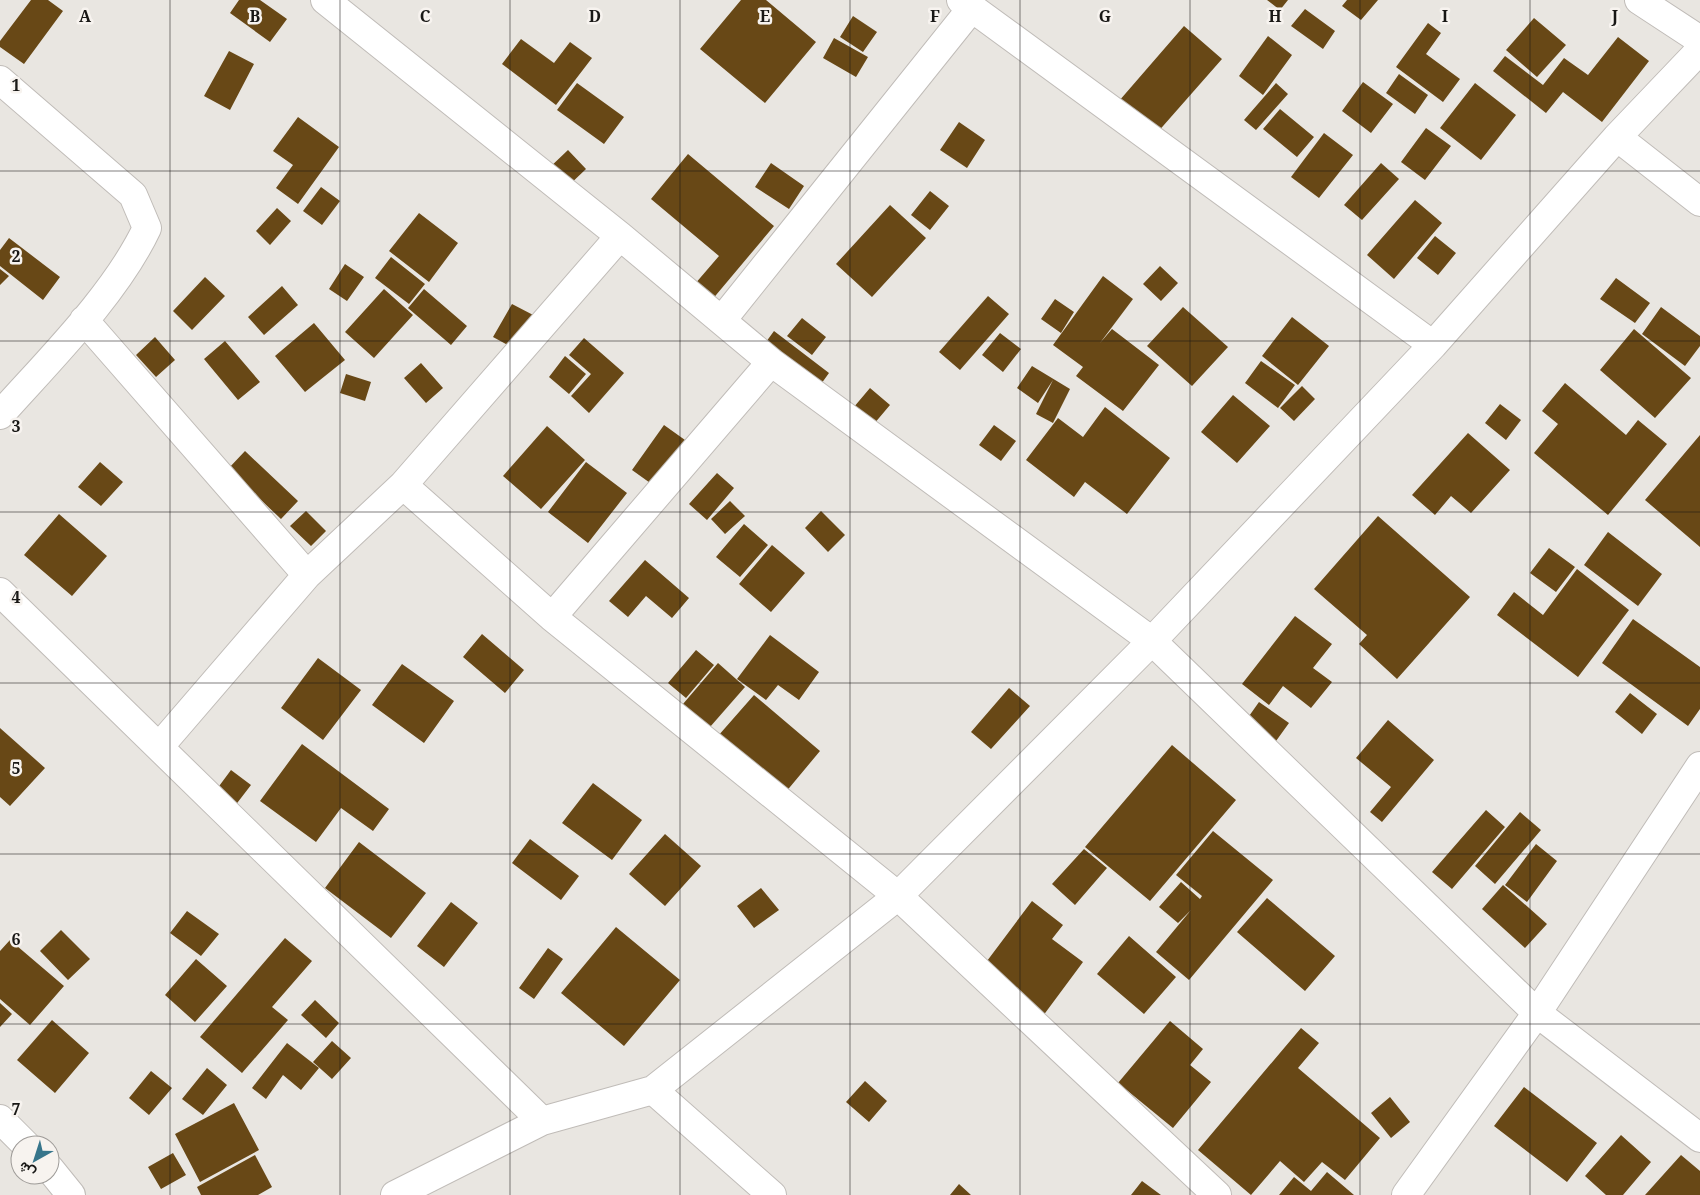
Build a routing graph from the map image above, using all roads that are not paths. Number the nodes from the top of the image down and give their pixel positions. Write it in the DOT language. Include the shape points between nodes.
graph roads {
  1 [pos="325,0"];
  2 [pos="1639,0"];
  3 [pos="966,4"];
  4 [pos="1700,40"];
  5 [pos="1700,50"];
  6 [pos="0,80"];
  7 [pos="1617,137"];
  8 [pos="1700,202"];
  9 [pos="620,236"];
  10 [pos="84,320"];
  11 [pos="722,320"];
  12 [pos="1433,345"];
  13 [pos="771,362"];
  14 [pos="0,415"];
  15 [pos="403,485"];
  16 [pos="307,575"];
  17 [pos="0,592"];
  18 [pos="552,617"];
  19 [pos="1152,641"];
  20 [pos="159,747"];
  21 [pos="1700,766"];
  22 [pos="898,896"];
  23 [pos="1537,1013"];
  24 [pos="654,1090"];
  25 [pos="0,1119"];
  26 [pos="542,1121"];
  27 [pos="16,1135"];
  28 [pos="1700,1138"];
  29 [pos="60,1181"];
  30 [pos="71,1195"];
  31 [pos="395,1195"];
  32 [pos="772,1195"];
  33 [pos="1217,1195"];
  34 [pos="1406,1195"];
  1 -- 9 [label="street"];
  2 -- 4 [label="street"];
  3 -- 11 [label="street"];
  3 -- 12 [label="street"];
  5 -- 7 [label="street"];
  6 -- 10 [label="street" via="134,195 147,228 135,253"];
  7 -- 8 [label="street"];
  7 -- 12 [label="street"];
  9 -- 11 [label="street"];
  9 -- 15 [label="street"];
  10 -- 14 [label="street"];
  10 -- 16 [label="street"];
  11 -- 13 [label="street"];
  12 -- 19 [label="street"];
  13 -- 18 [label="street"];
  13 -- 19 [label="street"];
  15 -- 16 [label="street"];
  15 -- 18 [label="street"];
  16 -- 20 [label="street"];
  17 -- 20 [label="street"];
  18 -- 22 [label="street"];
  19 -- 22 [label="street"];
  19 -- 23 [label="street"];
  20 -- 26 [label="street"];
  21 -- 23 [label="street"];
  22 -- 24 [label="street"];
  22 -- 33 [label="street"];
  23 -- 28 [label="street"];
  23 -- 34 [label="street"];
  24 -- 26 [label="street"];
  24 -- 32 [label="street"];
  25 -- 27 [label="street"];
  26 -- 31 [label="street"];
  29 -- 30 [label="street"];
}
